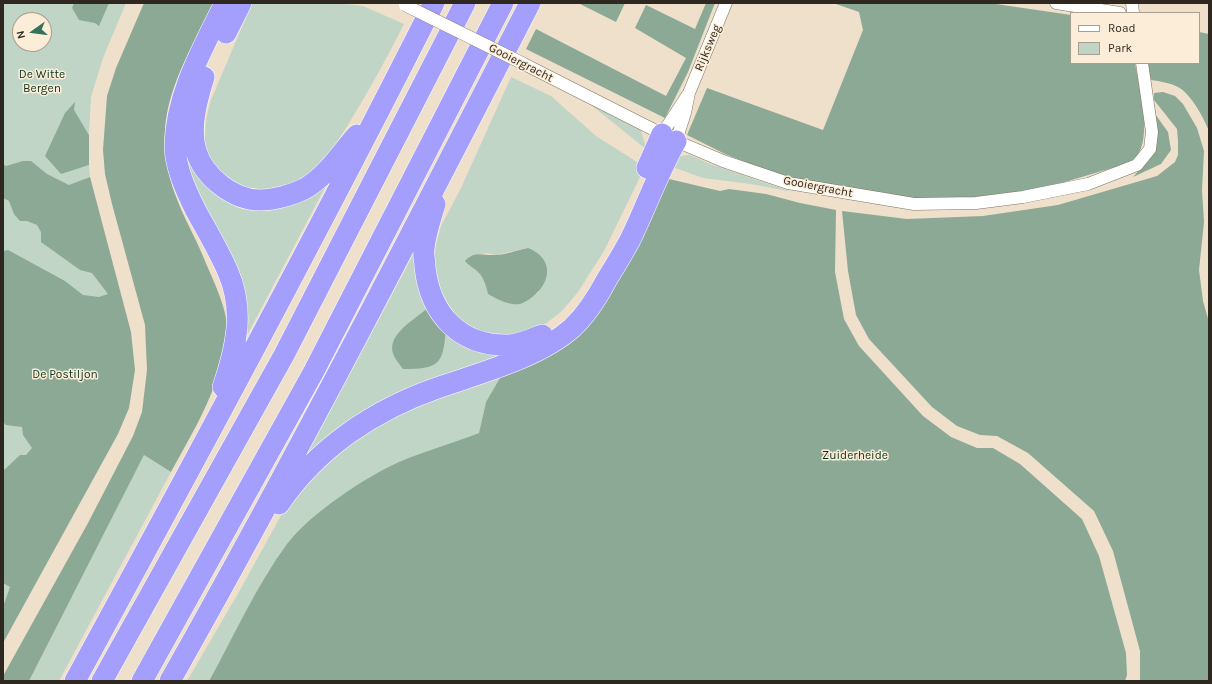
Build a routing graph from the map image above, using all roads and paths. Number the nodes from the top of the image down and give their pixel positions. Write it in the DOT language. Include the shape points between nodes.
graph roads {
  1 [pos="225,3"];
  2 [pos="241,3"];
  3 [pos="434,3"];
  4 [pos="465,3"];
  5 [pos="503,3"];
  6 [pos="530,3"];
  7 [pos="726,3"];
  8 [pos="1056,3"];
  9 [pos="403,4"];
  10 [pos="1114,12"];
  11 [pos="1142,64"];
  12 [pos="383,104"];
  13 [pos="669,138"];
  14 [pos="448,164"];
  15 [pos="203,446"];
  16 [pos="233,570"];
  17 [pos="75,681"];
  18 [pos="102,681"];
  19 [pos="142,681"];
  20 [pos="170,681"];
  1 -- 15 [label="highway" via="192,72 179,109 175,146 180,173 189,196 229,273 236,298 236,344"];
  2 -- 12 [label="highway" via="205,74 196,101 193,127 196,151 204,169 220,185 241,196 260,200 287,196 305,188 323,175"];
  3 -- 12 [label="highway"];
  4 -- 18 [label="highway" via="284,355"];
  5 -- 19 [label="highway" via="314,371"];
  6 -- 14 [label="highway"];
  7 -- 13 [label="street, Rijksweg" via="689,93 676,109"];
  8 -- 10 [label="street"];
  9 -- 13 [label="street, Gooiergracht, bridge"];
  11 -- 13 [label="street, Gooiergracht" via="1152,132 1150,149 1137,165 1088,184 1023,197 976,203 914,204 788,183 723,161"];
  12 -- 15 [label="highway"];
  13 -- 14 [label="highway" via="619,237 594,281 572,312 559,325 544,334 511,345 477,340 457,330 438,311 427,283 424,249"];
  13 -- 16 [label="highway" via="662,167 630,240 603,287 573,327 536,351 474,377 408,399 383,410 354,429 330,447 300,477"];
  14 -- 16 [label="highway"];
  15 -- 17 [label="highway"];
  16 -- 20 [label="highway"];
}
